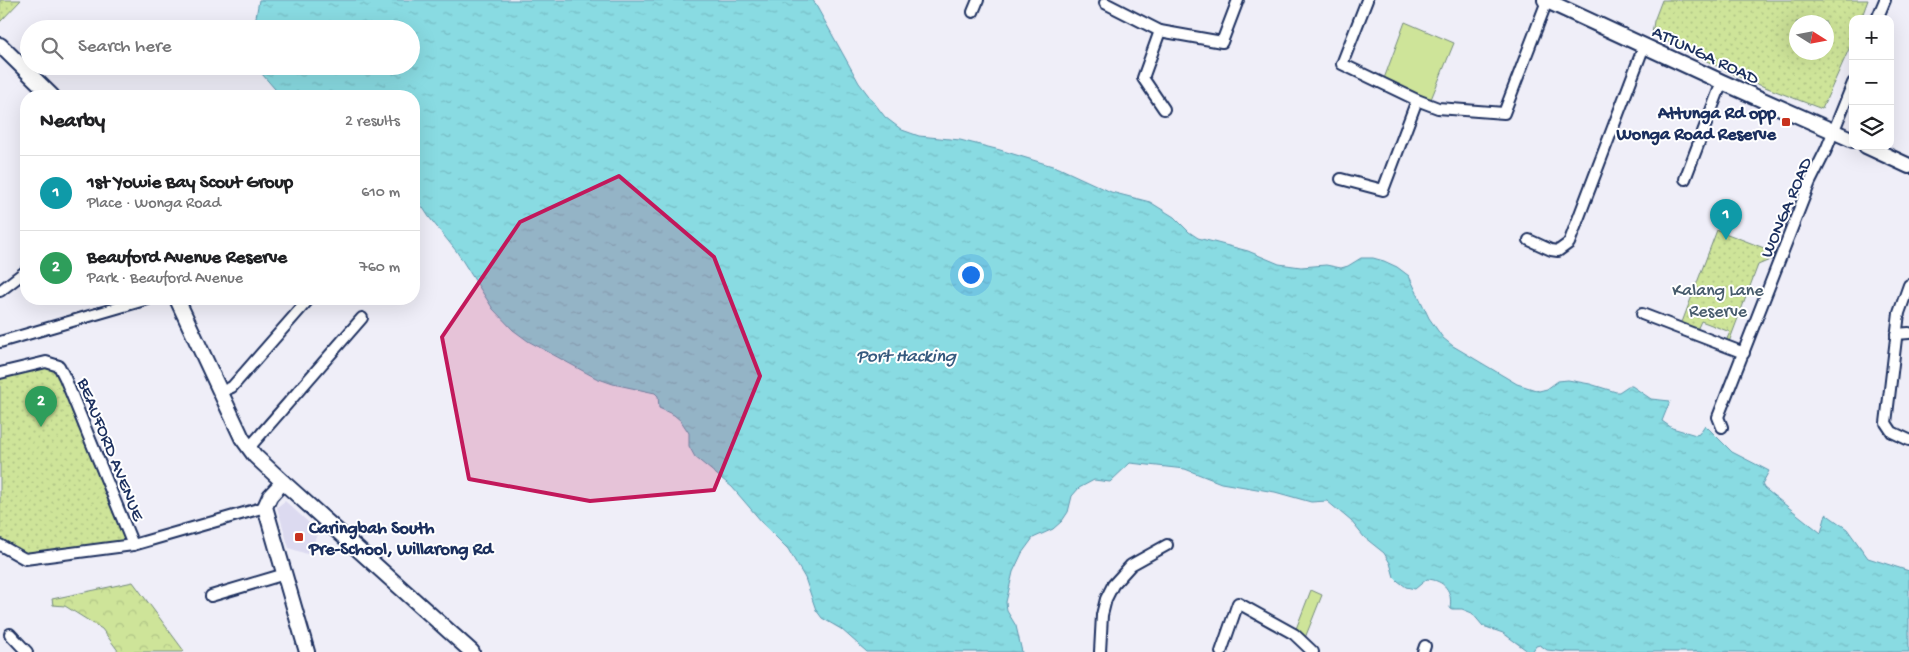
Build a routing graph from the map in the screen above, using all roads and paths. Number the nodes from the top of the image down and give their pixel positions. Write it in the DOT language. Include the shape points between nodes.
graph roads {
  1 [pos="978,0"];
  2 [pos="1238,0"];
  3 [pos="1367,0"];
  4 [pos="1546,0"];
  5 [pos="1885,0"];
  6 [pos="1105,3"];
  7 [pos="973,12"];
  8 [pos="1879,15"];
  9 [pos="1160,31"];
  10 [pos="0,45"];
  11 [pos="1644,46"];
  12 [pos="20,65"];
  13 [pos="31,75"];
  14 [pos="1722,82"];
  15 [pos="46,90"];
  16 [pos="1849,93"];
  17 [pos="1417,100"];
  18 [pos="1164,109"];
  19 [pos="1834,132"];
  20 [pos="1849,138"];
  21 [pos="1875,150"];
  22 [pos="1909,166"];
  23 [pos="1341,179"];
  24 [pos="1685,179"];
  25 [pos="1529,240"];
  26 [pos="20,276"];
  27 [pos="1909,285"];
  28 [pos="0,291"];
  29 [pos="127,305"];
  30 [pos="180,305"];
  31 [pos="304,305"];
  32 [pos="1642,314"];
  33 [pos="362,318"];
  34 [pos="1909,333"];
  35 [pos="1896,334"];
  36 [pos="0,342"];
  37 [pos="1744,353"];
  38 [pos="0,373"];
  39 [pos="220,392"];
  40 [pos="1722,427"];
  41 [pos="1909,440"];
  42 [pos="248,449"];
  43 [pos="283,482"];
  44 [pos="265,507"];
  45 [pos="0,545"];
  46 [pos="133,545"];
  47 [pos="1167,545"];
  48 [pos="285,574"];
  49 [pos="211,596"];
  50 [pos="10,634"];
  51 [pos="27,652"];
  52 [pos="307,652"];
  53 [pos="472,652"];
  54 [pos="1100,652"];
  55 [pos="1221,652"];
  56 [pos="1313,652"];
  1 -- 7 [label="street"];
  2 -- 9 [label="street" via="1222,42"];
  3 -- 17 [label="street" via="1342,64"];
  4 -- 11 [label="street, ATTUNGA ROAD"];
  4 -- 17 [label="street" via="1504,114 1438,108"];
  5 -- 8 [label="street"];
  6 -- 9 [label="street"];
  9 -- 18 [label="street" via="1143,78"];
  10 -- 12 [label="street"];
  11 -- 14 [label="street, ATTUNGA ROAD"];
  11 -- 25 [label="street" via="1569,243 1558,251"];
  13 -- 15 [label="street"];
  14 -- 19 [label="street, ATTUNGA ROAD"];
  14 -- 24 [label="street"];
  16 -- 19 [label="street, WONGA ROAD"];
  17 -- 23 [label="street" via="1383,190"];
  19 -- 20 [label="street, ATTUNGA ROAD"];
  19 -- 37 [label="street, WONGA ROAD" via="1810,182"];
  21 -- 22 [label="street"];
  26 -- 28 [label="street"];
  27 -- 35 [label="street" via="1898,313"];
  29 -- 36 [label="street"];
  30 -- 39 [label="street"];
  31 -- 39 [label="street" via="232,387"];
  32 -- 37 [label="street"];
  33 -- 42 [label="street"];
  34 -- 35 [label="street"];
  35 -- 41 [label="street" via="1886,423 1892,432"];
  37 -- 40 [label="street, WONGA ROAD" via="1718,417"];
  38 -- 46 [label="street, BEAUFORD AVENUE" via="46,362 59,366"];
  39 -- 42 [label="street"];
  42 -- 43 [label="street"];
  43 -- 44 [label="street"];
  43 -- 53 [label="street"];
  44 -- 46 [label="street, BEAUFORD AVENUE"];
  44 -- 48 [label="street"];
  45 -- 46 [label="street, BEAUFORD AVENUE" via="25,559"];
  47 -- 54 [label="street" via="1131,565 1113,585 1102,614"];
  48 -- 49 [label="street"];
  48 -- 52 [label="street"];
  50 -- 51 [label="street"];
  55 -- 56 [label="street" via="1238,602 1294,634"];
}
